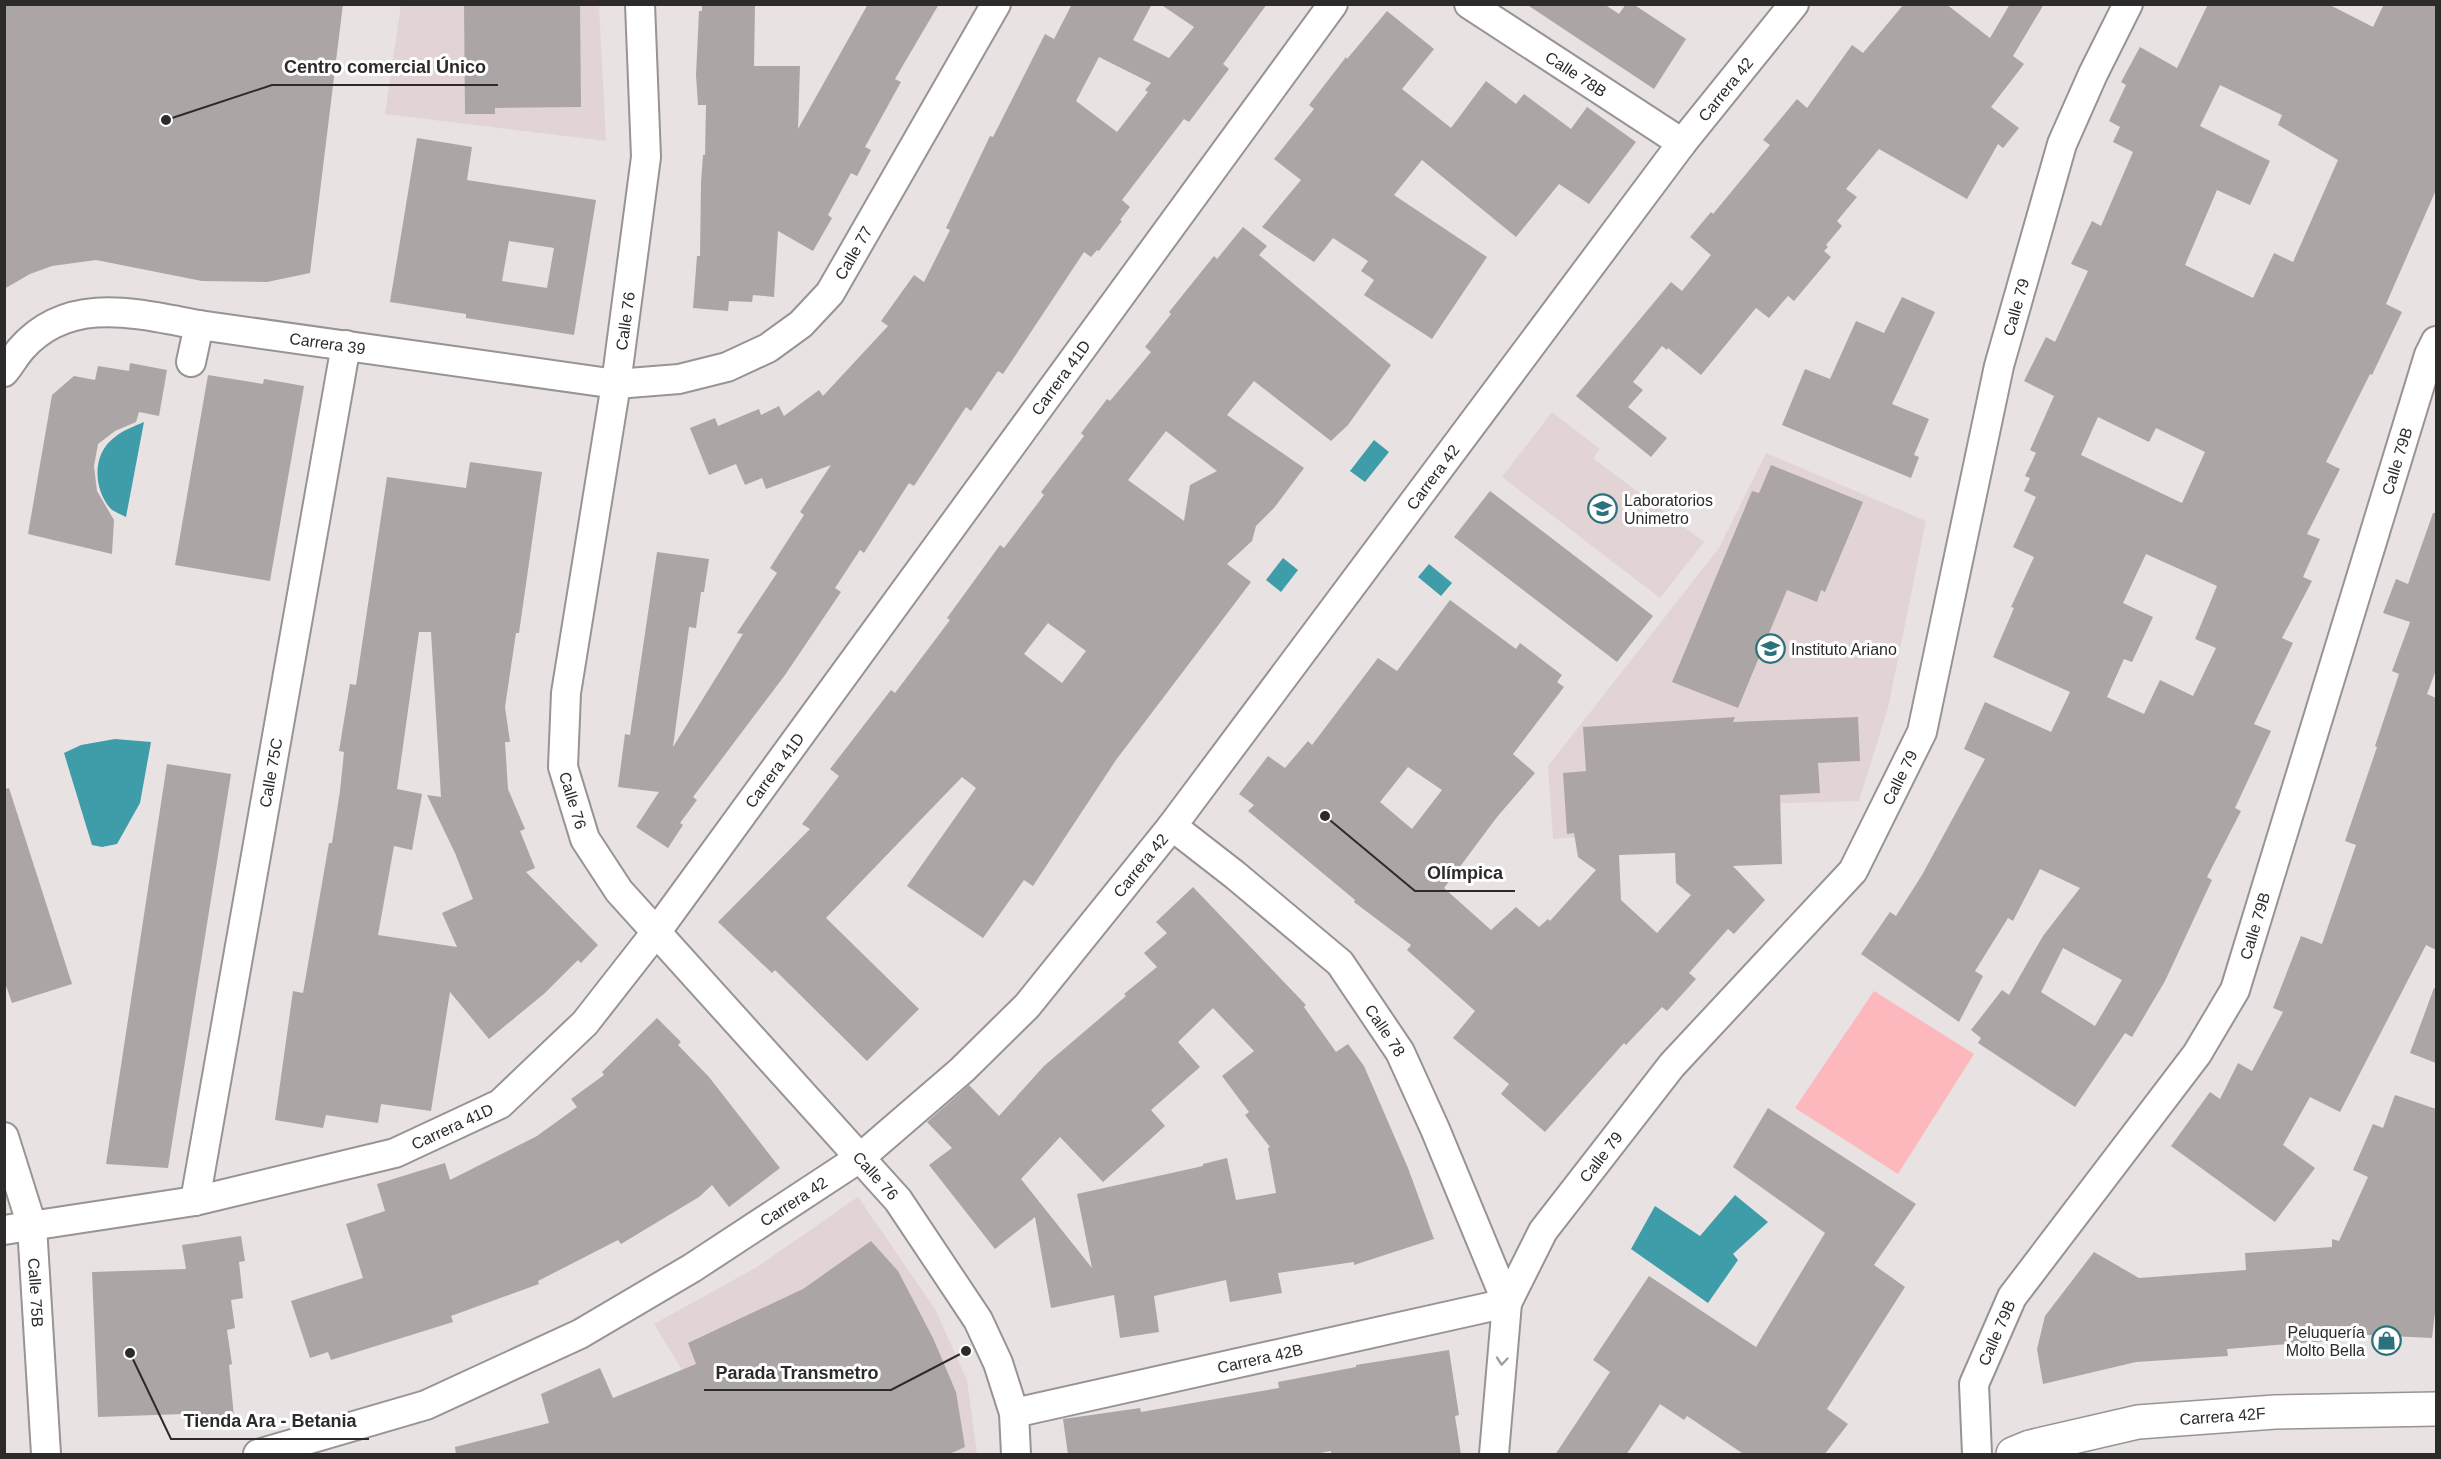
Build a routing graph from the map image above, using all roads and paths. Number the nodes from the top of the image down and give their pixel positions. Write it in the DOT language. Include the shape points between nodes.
graph roads {
  1 [pos="640,4"];
  2 [pos="996,4"];
  3 [pos="1333,4"];
  4 [pos="1469,4"];
  5 [pos="1794,4"];
  6 [pos="2128,4"];
  7 [pos="1682,143"];
  8 [pos="199,326"];
  9 [pos="2436,341"];
  10 [pos="346,345"];
  11 [pos="191,362"];
  12 [pos="4,372"];
  13 [pos="616,384"];
  14 [pos="1172,826"];
  15 [pos="657,931"];
  16 [pos="4,1137"];
  17 [pos="861,1157"];
  18 [pos="195,1201"];
  19 [pos="18,1228"];
  20 [pos="1507,1303"];
  21 [pos="2436,1409"];
  22 [pos="1014,1413"];
  23 [pos="46,1455"];
  24 [pos="258,1455"];
  25 [pos="1016,1455"];
  26 [pos="1494,1455"];
  27 [pos="1977,1455"];
  28 [pos="2013,1455"];
  1 -- 13 [label="street, Calle 76" via="646,157"];
  2 -- 13 [label="street, Calle 77" via="830,293 801,324 768,348 727,367 679,380"];
  3 -- 15 [label="street, Carrera 41D"];
  4 -- 7 [label="street, Calle 78B"];
  5 -- 7 [label="street, Carrera 42"];
  6 -- 20 [label="street, Calle 79" via="2062,144 1999,366 1922,732 1853,871 1672,1065 1543,1231"];
  7 -- 14 [label="street, Carrera 42"];
  8 -- 10 [label="street, Carrera 39"];
  8 -- 11 [label="street"];
  8 -- 12 [label="street, Carrera 39" via="132,313 102,311 74,316 42,331 21,349"];
  9 -- 27 [label="street, Calle 79B" via="2235,990 2197,1054 2012,1297 1974,1384"];
  10 -- 13 [label="street, Carrera 39"];
  10 -- 18 [label="street, Calle 75C"];
  13 -- 15 [label="street, Calle 76" via="567,693 563,767 585,839 619,891"];
  14 -- 17 [label="street, Carrera 42" via="1027,1006 962,1070"];
  14 -- 20 [label="street, Calle 78" via="1340,963 1400,1052"];
  15 -- 17 [label="street, Calle 76"];
  15 -- 18 [label="street, Carrera 41D" via="585,1023 500,1104 395,1153"];
  16 -- 19 [label="street, Calle 75B"];
  17 -- 22 [label="street, Calle 76" via="898,1200 978,1320"];
  17 -- 24 [label="street, Carrera 42" via="692,1268 580,1334 426,1405"];
  18 -- 19 [label="street, Carrera 41D"];
  19 -- 23 [label="street, Calle 75B"];
  20 -- 22 [label="street, Carrera 42B"];
  20 -- 26 [label="street, Calle 79, one-way"];
  21 -- 28 [label="main road, Carrera 42F" via="2275,1412 2138,1422 2030,1447"];
  22 -- 25 [label="street, Calle 76"];
}
